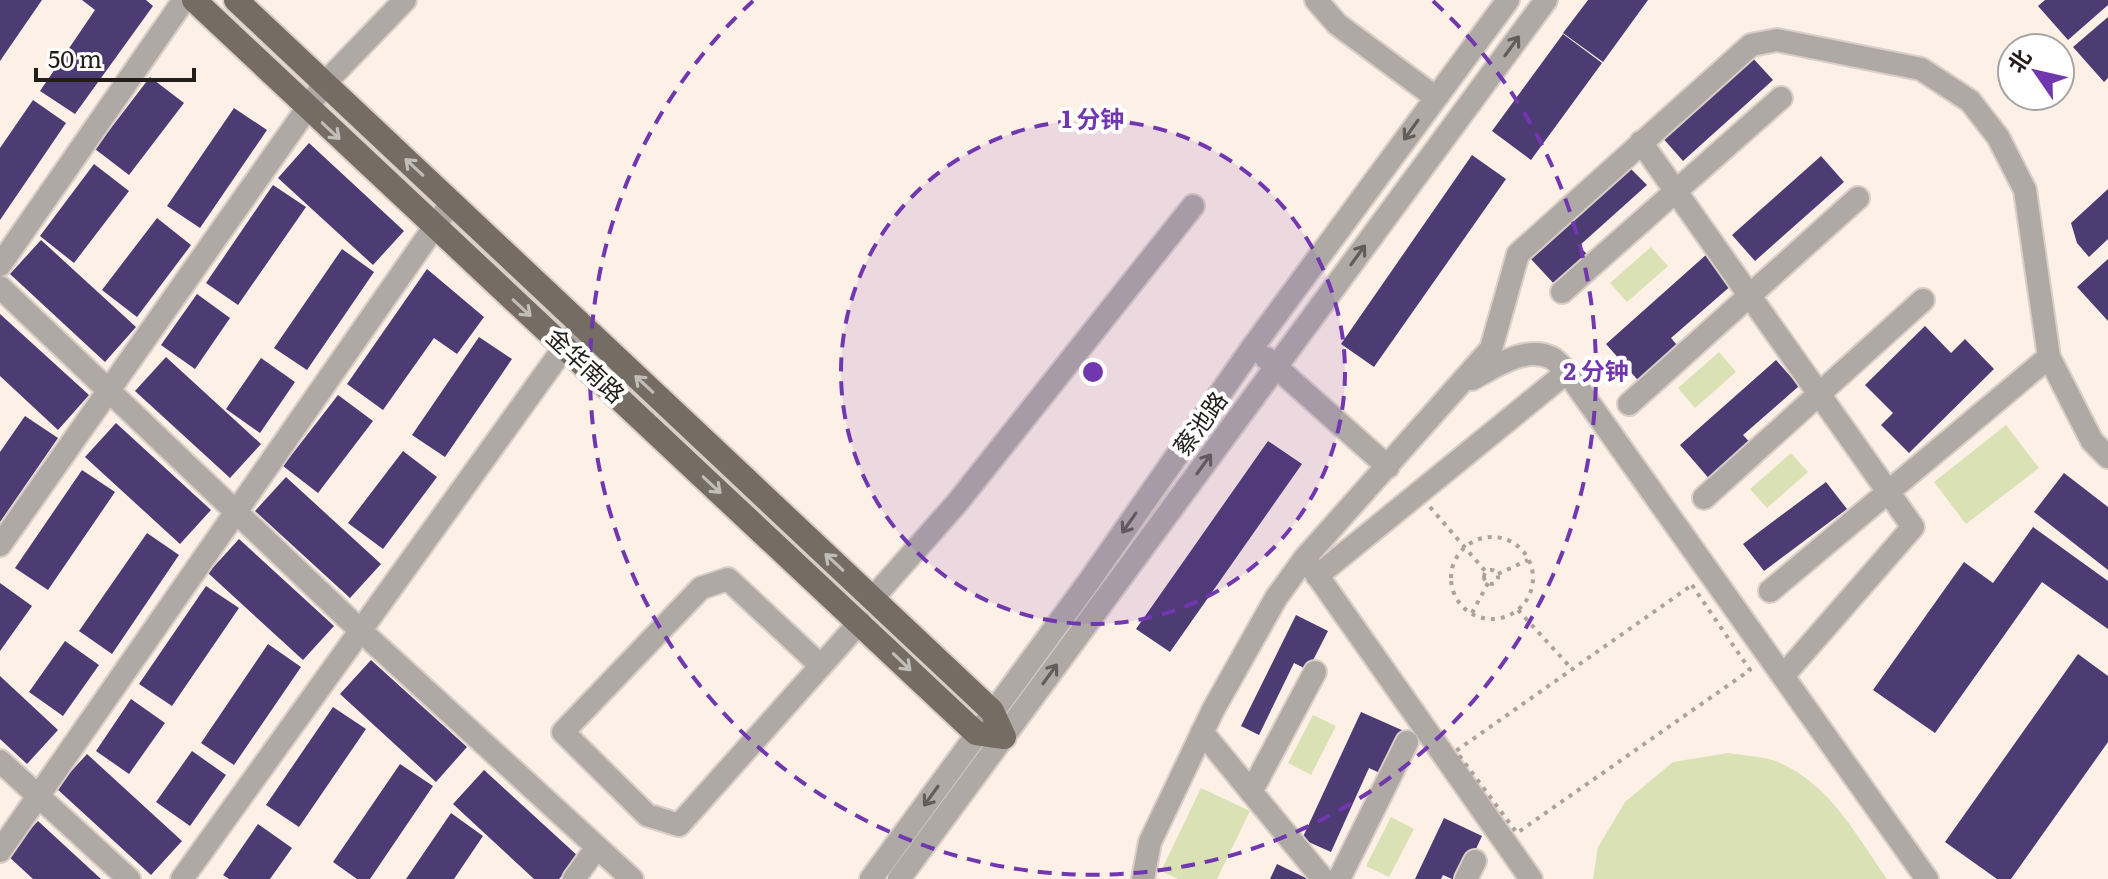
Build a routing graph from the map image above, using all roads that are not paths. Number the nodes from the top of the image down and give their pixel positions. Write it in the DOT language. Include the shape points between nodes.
graph roads {
  1 [pos="184,0"];
  2 [pos="194,0"];
  3 [pos="236,0"];
  4 [pos="405,0"];
  5 [pos="1316,0"];
  6 [pos="1508,0"];
  7 [pos="1546,0"];
  8 [pos="325,83"];
  9 [pos="1435,97"];
  10 [pos="1781,98"];
  11 [pos="306,108"];
  12 [pos="1641,142"];
  13 [pos="1675,191"];
  14 [pos="1858,198"];
  15 [pos="451,203"];
  16 [pos="1193,206"];
  17 [pos="435,226"];
  18 [pos="0,265"];
  19 [pos="0,287"];
  20 [pos="1562,292"];
  21 [pos="1750,296"];
  22 [pos="1923,300"];
  23 [pos="581,324"];
  24 [pos="565,348"];
  25 [pos="1252,348"];
  26 [pos="2049,357"];
  27 [pos="1276,366"];
  28 [pos="1567,372"];
  29 [pos="1457,387"];
  30 [pos="108,391"];
  31 [pos="1819,394"];
  32 [pos="1629,404"];
  33 [pos="2108,457"];
  34 [pos="1388,467"];
  35 [pos="1889,492"];
  36 [pos="1704,498"];
  37 [pos="236,512"];
  38 [pos="0,545"];
  39 [pos="1311,567"];
  40 [pos="1770,591"];
  41 [pos="873,598"];
  42 [pos="860,622"];
  43 [pos="361,631"];
  44 [pos="821,666"];
  45 [pos="1315,672"];
  46 [pos="1783,676"];
  47 [pos="992,711"];
  48 [pos="1202,732"];
  49 [pos="976,733"];
  50 [pos="1004,737"];
  51 [pos="1407,742"];
  52 [pos="0,761"];
  53 [pos="1251,792"];
  54 [pos="38,796"];
  55 [pos="0,851"];
  56 [pos="601,851"];
  57 [pos="129,879"];
  58 [pos="182,879"];
  59 [pos="574,879"];
  60 [pos="587,879"];
  61 [pos="632,879"];
  62 [pos="871,879"];
  63 [pos="899,879"];
  64 [pos="1143,879"];
  65 [pos="1323,879"];
  66 [pos="1339,879"];
  67 [pos="1531,879"];
  68 [pos="1927,879"];
  1 -- 18 [label="street"];
  2 -- 11 [label="main road, 金华南路"];
  3 -- 8 [label="main road, 金华南路"];
  4 -- 8 [label="street"];
  5 -- 9 [label="street" via="1337,24"];
  6 -- 9 [label="street, 蔡池路"];
  27 -- 7 [label="street, 蔡池路, one-way"];
  8 -- 11 [label="street"];
  15 -- 8 [label="main road, 金华南路, one-way"];
  9 -- 25 [label="street, 蔡池路, one-way"];
  10 -- 13 [label="street"];
  11 -- 17 [label="main road, 金华南路, one-way"];
  11 -- 30 [label="street"];
  12 -- 13 [label="street"];
  12 -- 26 [label="street" via="1751,45 1777,40 1921,69 1970,101 1998,137 2025,190"];
  12 -- 29 [label="street" via="1518,254 1491,349"];
  13 -- 20 [label="street"];
  13 -- 21 [label="street"];
  14 -- 21 [label="street"];
  15 -- 17 [label="street"];
  15 -- 23 [label="main road, 金华南路"];
  16 -- 41 [label="street" via="957,503"];
  17 -- 24 [label="main road, 金华南路, one-way"];
  17 -- 37 [label="street"];
  19 -- 30 [label="street"];
  21 -- 31 [label="street"];
  21 -- 32 [label="street"];
  22 -- 31 [label="street"];
  23 -- 24 [label="street"];
  41 -- 23 [label="main road, 金华南路, one-way"];
  24 -- 42 [label="main road, 金华南路, one-way"];
  24 -- 43 [label="street"];
  25 -- 27 [label="street"];
  25 -- 47 [label="street, 蔡池路, one-way"];
  26 -- 33 [label="street" via="2092,441"];
  26 -- 35 [label="street"];
  27 -- 34 [label="street"];
  50 -- 27 [label="street, 蔡池路, one-way"];
  28 -- 29 [label="street" via="1553,358 1530,354 1498,364"];
  28 -- 39 [label="street" via="1418,493"];
  28 -- 46 [label="street"];
  29 -- 34 [label="street"];
  30 -- 37 [label="street"];
  30 -- 38 [label="street"];
  31 -- 35 [label="street"];
  31 -- 36 [label="street"];
  34 -- 39 [label="street"];
  35 -- 40 [label="street"];
  35 -- 46 [label="street" via="1913,527"];
  37 -- 43 [label="street"];
  37 -- 54 [label="street"];
  39 -- 48 [label="street" via="1276,598"];
  39 -- 67 [label="street"];
  41 -- 47 [label="main road, 金华南路"];
  42 -- 44 [label="street"];
  42 -- 49 [label="main road, 金华南路, one-way"];
  43 -- 56 [label="street"];
  43 -- 58 [label="street"];
  44 -- 44 [label="street" via="679,825 647,815 563,732 701,588 728,579"];
  45 -- 53 [label="street"];
  46 -- 68 [label="street"];
  47 -- 49 [label="street, 蔡池路"];
  47 -- 50 [label="main road, 金华南路"];
  48 -- 53 [label="street"];
  48 -- 64 [label="street" via="1150,842"];
  49 -- 50 [label="main road"];
  49 -- 62 [label="street, 蔡池路, one-way"];
  50 -- 63 [label="street, 蔡池路"];
  51 -- 66 [label="street"];
  52 -- 54 [label="street"];
  53 -- 65 [label="street"];
  54 -- 55 [label="street"];
  54 -- 57 [label="street"];
  56 -- 59 [label="street"];
  56 -- 60 [label="street"];
  56 -- 61 [label="street"];
}
